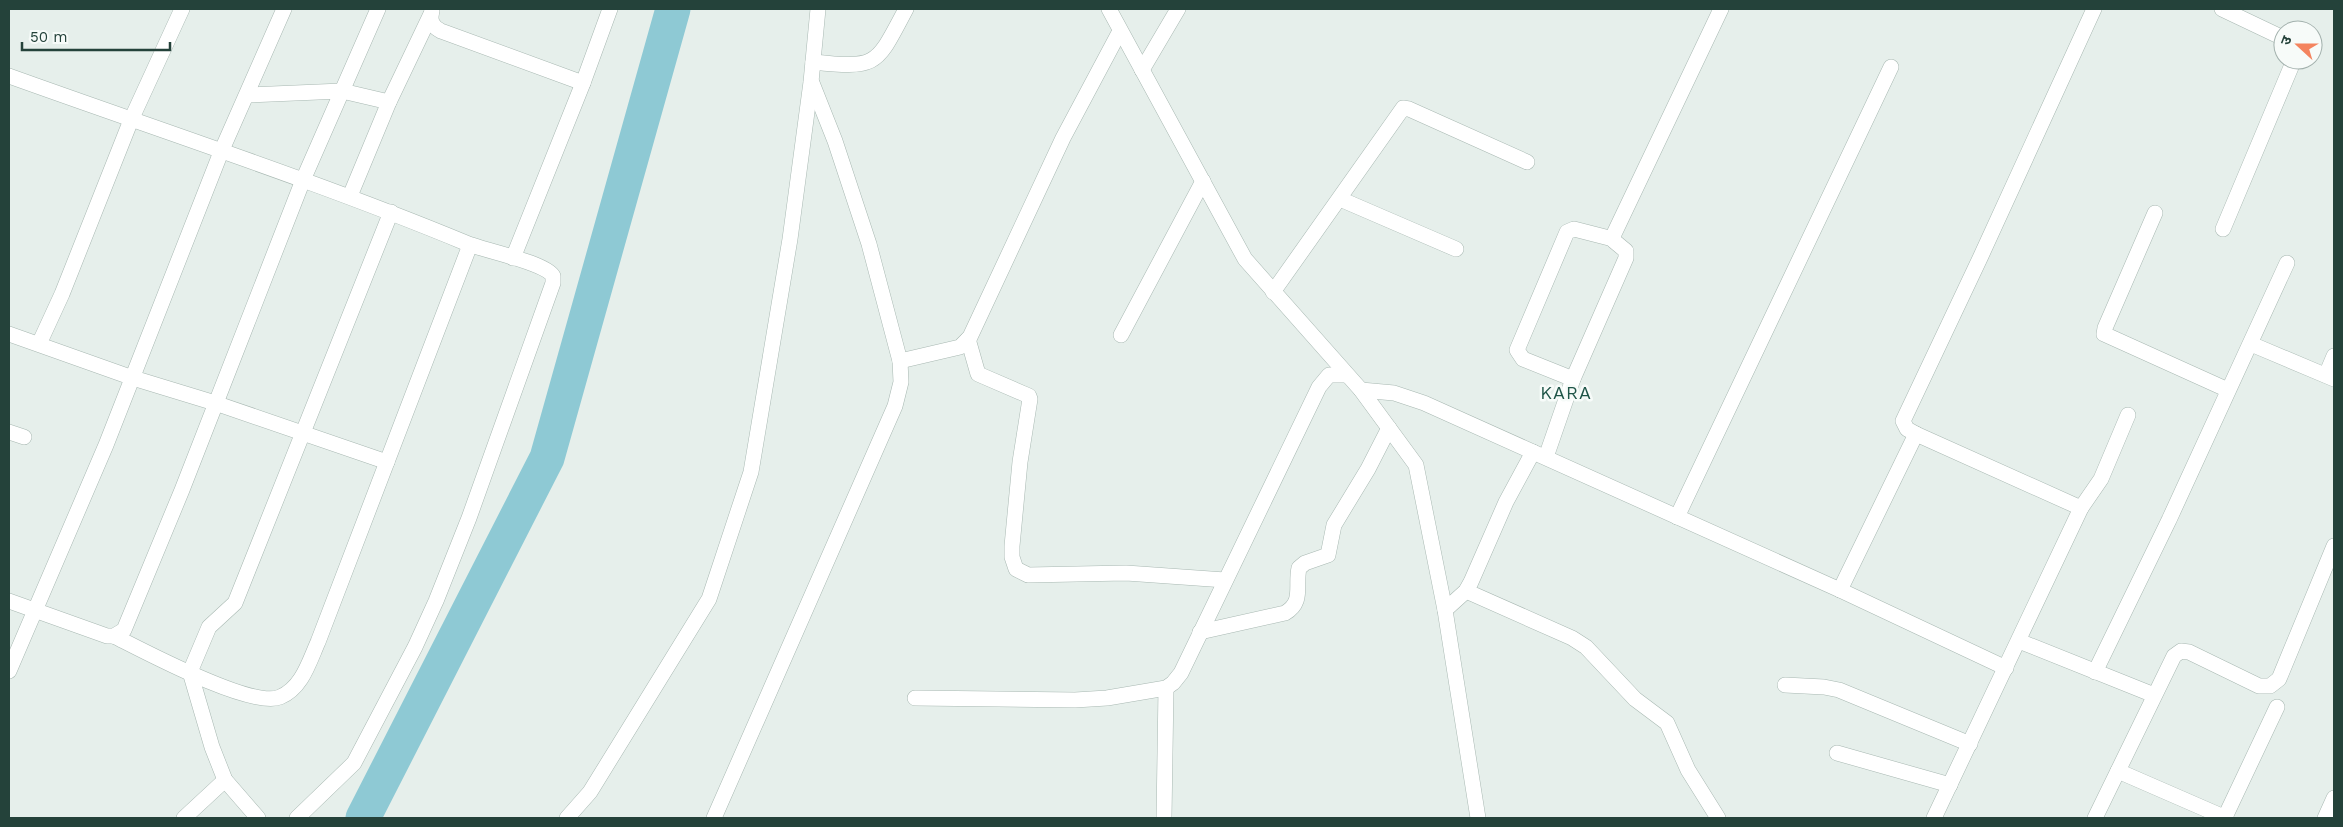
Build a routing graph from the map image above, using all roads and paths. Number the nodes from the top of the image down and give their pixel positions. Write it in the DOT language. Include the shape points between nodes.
graph roads {
  1 [pos="182,9"];
  2 [pos="284,9"];
  3 [pos="378,9"];
  4 [pos="610,9"];
  5 [pos="818,9"];
  6 [pos="906,9"];
  7 [pos="1109,9"];
  8 [pos="1178,9"];
  9 [pos="1721,9"];
  10 [pos="2094,9"];
  11 [pos="2222,9"];
  12 [pos="432,11"];
  13 [pos="1120,31"];
  14 [pos="2273,33"];
  15 [pos="813,62"];
  16 [pos="1891,66"];
  17 [pos="1142,70"];
  18 [pos="2290,70"];
  19 [pos="9,76"];
  20 [pos="811,82"];
  21 [pos="583,83"];
  22 [pos="342,91"];
  23 [pos="247,95"];
  24 [pos="389,102"];
  25 [pos="131,120"];
  26 [pos="221,152"];
  27 [pos="1527,162"];
  28 [pos="303,180"];
  29 [pos="1203,181"];
  30 [pos="350,196"];
  31 [pos="1340,199"];
  32 [pos="391,212"];
  33 [pos="2155,213"];
  34 [pos="2223,229"];
  35 [pos="1613,239"];
  36 [pos="470,245"];
  37 [pos="1456,249"];
  38 [pos="513,258"];
  39 [pos="2287,263"];
  40 [pos="1273,292"];
  41 [pos="9,334"];
  42 [pos="1121,335"];
  43 [pos="968,339"];
  44 [pos="39,344"];
  45 [pos="2251,344"];
  46 [pos="2334,356"];
  47 [pos="900,360"];
  48 [pos="1347,375"];
  49 [pos="2330,377"];
  50 [pos="133,378"];
  51 [pos="1573,379"];
  52 [pos="1361,390"];
  53 [pos="2228,390"];
  54 [pos="215,402"];
  55 [pos="2128,415"];
  56 [pos="1389,428"];
  57 [pos="9,432"];
  58 [pos="302,432"];
  59 [pos="1916,434"];
  60 [pos="24,437"];
  61 [pos="1539,455"];
  62 [pos="387,462"];
  63 [pos="2081,508"];
  64 [pos="1677,517"];
  65 [pos="2334,546"];
  66 [pos="2328,577"];
  67 [pos="1225,580"];
  68 [pos="1840,590"];
  69 [pos="1466,591"];
  70 [pos="9,601"];
  71 [pos="1445,610"];
  72 [pos="36,612"];
  73 [pos="1200,632"];
  74 [pos="114,636"];
  75 [pos="2019,641"];
  76 [pos="2006,668"];
  77 [pos="9,671"];
  78 [pos="190,672"];
  79 [pos="2095,672"];
  80 [pos="1785,685"];
  81 [pos="1166,688"];
  82 [pos="2154,695"];
  83 [pos="915,698"];
  84 [pos="2277,707"];
  85 [pos="1970,744"];
  86 [pos="1837,752"];
  87 [pos="2118,771"];
  88 [pos="225,780"];
  89 [pos="1950,786"];
  90 [pos="2334,798"];
  91 [pos="184,818"];
  92 [pos="258,818"];
  93 [pos="297,818"];
  94 [pos="567,818"];
  95 [pos="714,818"];
  96 [pos="1164,818"];
  97 [pos="1478,818"];
  98 [pos="1718,818"];
  99 [pos="1934,818"];
  100 [pos="2095,818"];
  101 [pos="2225,818"];
  102 [pos="2325,818"];
  1 -- 25 [label="street"];
  2 -- 23 [label="street"];
  3 -- 22 [label="street"];
  4 -- 21 [label="street"];
  5 -- 15 [label="street"];
  6 -- 15 [label="street" via="875,59 851,66"];
  7 -- 13 [label="street"];
  8 -- 17 [label="street"];
  9 -- 35 [label="street"];
  10 -- 59 [label="street" via="1905,416 1904,426"];
  11 -- 14 [label="street"];
  12 -- 21 [label="street" via="433,26 441,31"];
  12 -- 24 [label="street"];
  13 -- 17 [label="street"];
  13 -- 43 [label="street" via="1063,138"];
  15 -- 20 [label="street"];
  16 -- 64 [label="street"];
  17 -- 29 [label="street"];
  18 -- 34 [label="street"];
  19 -- 25 [label="street"];
  20 -- 47 [label="street" via="835,140 869,244"];
  20 -- 94 [label="street" via="790,239 751,472 709,599 590,792"];
  21 -- 38 [label="street"];
  22 -- 23 [label="street"];
  22 -- 24 [label="street"];
  22 -- 28 [label="street"];
  23 -- 26 [label="street"];
  24 -- 30 [label="street"];
  25 -- 26 [label="street"];
  25 -- 44 [label="street"];
  26 -- 28 [label="street"];
  26 -- 50 [label="street"];
  27 -- 31 [label="street" via="1403,108"];
  28 -- 30 [label="street"];
  28 -- 54 [label="street"];
  29 -- 40 [label="street" via="1241,253"];
  29 -- 42 [label="street"];
  30 -- 32 [label="street"];
  31 -- 37 [label="street"];
  31 -- 40 [label="street"];
  32 -- 36 [label="street"];
  32 -- 58 [label="street"];
  33 -- 53 [label="street" via="2104,334"];
  35 -- 51 [label="street" via="1627,254"];
  35 -- 51 [label="street" via="1574,230 1567,232 1516,350 1523,358"];
  36 -- 38 [label="street"];
  36 -- 62 [label="street"];
  38 -- 93 [label="street" via="541,267 552,273 554,280 470,518 436,601 365,744 354,763"];
  39 -- 45 [label="street"];
  40 -- 48 [label="street"];
  41 -- 44 [label="street"];
  43 -- 47 [label="street" via="960,347"];
  43 -- 67 [label="street" via="978,374 1030,399 1012,546 1013,564 1019,572 1028,576 1126,573"];
  44 -- 50 [label="street"];
  45 -- 49 [label="street"];
  45 -- 53 [label="street"];
  46 -- 49 [label="street"];
  47 -- 95 [label="street" via="901,382 895,406"];
  48 -- 52 [label="street"];
  48 -- 67 [label="street" via="1329,375 1319,387"];
  50 -- 54 [label="street"];
  50 -- 72 [label="street"];
  51 -- 61 [label="street"];
  52 -- 56 [label="street"];
  52 -- 61 [label="street" via="1401,394"];
  53 -- 79 [label="street"];
  54 -- 58 [label="street"];
  54 -- 74 [label="street" via="128,624"];
  55 -- 63 [label="street" via="2101,479"];
  56 -- 71 [label="street" via="1412,458 1419,474"];
  56 -- 73 [label="street" via="1334,525 1330,552 1299,568 1299,595 1291,609"];
  57 -- 60 [label="street"];
  58 -- 62 [label="street"];
  58 -- 78 [label="street" via="235,603 208,627"];
  59 -- 63 [label="street"];
  59 -- 68 [label="street"];
  61 -- 64 [label="street"];
  61 -- 69 [label="street" via="1506,502"];
  62 -- 78 [label="street" via="318,642 292,690 279,698 266,699 245,695"];
  63 -- 75 [label="street"];
  64 -- 68 [label="street"];
  65 -- 66 [label="street"];
  66 -- 82 [label="street" via="2278,679 2270,686 2259,686 2181,651 2174,656"];
  67 -- 73 [label="street"];
  68 -- 76 [label="street"];
  69 -- 71 [label="street"];
  69 -- 98 [label="street" via="1586,647 1631,696 1667,723 1688,770"];
  70 -- 72 [label="street"];
  71 -- 97 [label="street"];
  72 -- 74 [label="street"];
  72 -- 77 [label="street"];
  73 -- 81 [label="street" via="1178,678"];
  74 -- 78 [label="street"];
  75 -- 76 [label="street"];
  75 -- 79 [label="street"];
  76 -- 85 [label="street"];
  78 -- 88 [label="street"];
  79 -- 82 [label="street"];
  80 -- 85 [label="street" via="1839,690"];
  81 -- 83 [label="street" via="1088,699"];
  81 -- 96 [label="street"];
  82 -- 87 [label="street"];
  84 -- 101 [label="street"];
  85 -- 89 [label="street"];
  86 -- 89 [label="street"];
  87 -- 100 [label="street"];
  87 -- 101 [label="street"];
  88 -- 91 [label="street"];
  88 -- 92 [label="street"];
  89 -- 99 [label="street"];
  90 -- 102 [label="street"];
}
